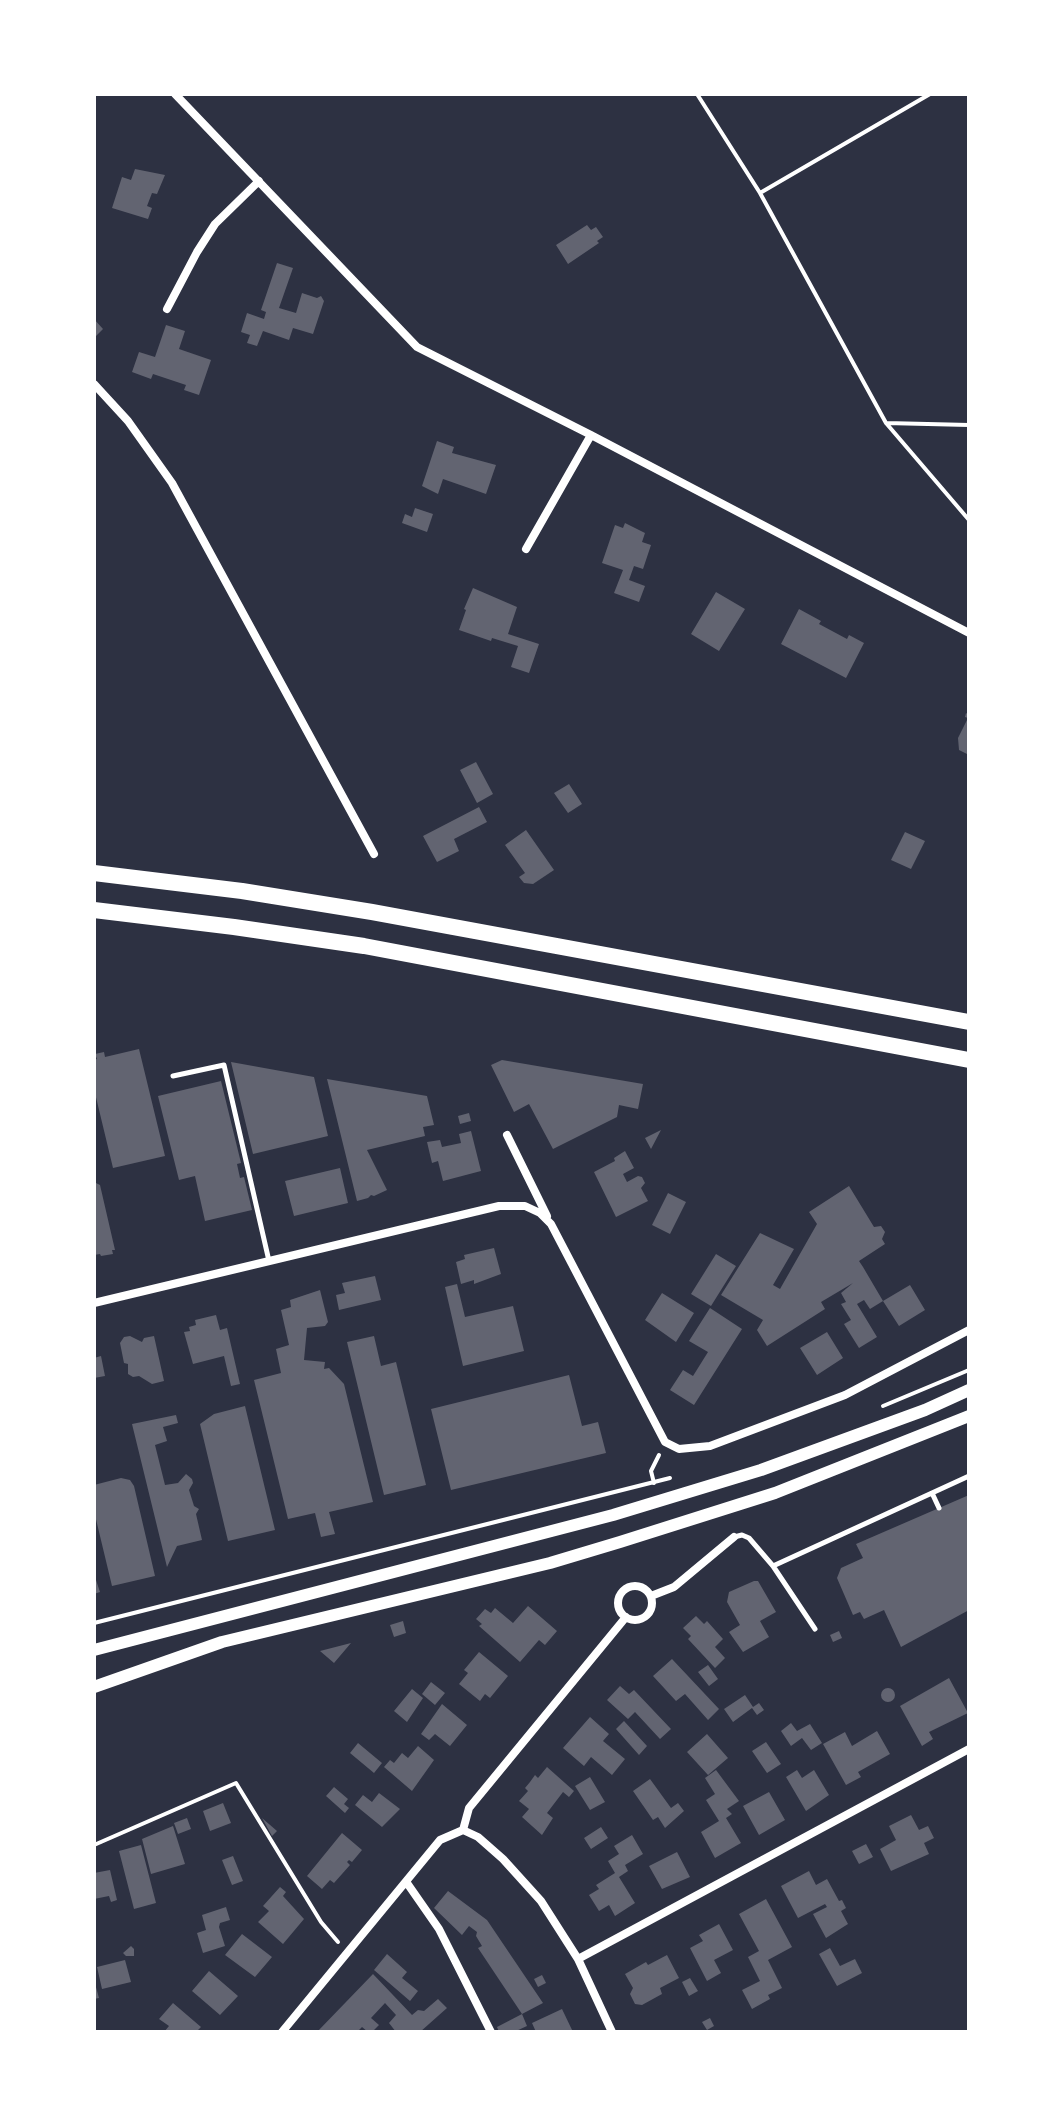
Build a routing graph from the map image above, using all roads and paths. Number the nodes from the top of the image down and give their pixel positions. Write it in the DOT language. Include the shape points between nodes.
graph roads {
  1 [pos="175,94"];
  2 [pos="697,94"];
  3 [pos="930,94"];
  4 [pos="259,181"];
  5 [pos="760,193"];
  6 [pos="167,309"];
  7 [pos="94,384"];
  8 [pos="886,423"];
  9 [pos="969,425"];
  10 [pos="591,435"];
  11 [pos="969,520"];
  12 [pos="526,549"];
  13 [pos="969,633"];
  14 [pos="374,854"];
  15 [pos="94,873"];
  16 [pos="94,910"];
  17 [pos="969,1022"];
  18 [pos="969,1060"];
  19 [pos="173,1076"];
  20 [pos="507,1135"];
  21 [pos="551,1224"];
  22 [pos="269,1261"];
  23 [pos="94,1303"];
  24 [pos="969,1330"];
  25 [pos="969,1370"];
  26 [pos="969,1390"];
  27 [pos="878,1407"];
  28 [pos="969,1416"];
  29 [pos="665,1442"];
  30 [pos="681,1475"];
  31 [pos="969,1476"];
  32 [pos="654,1483"];
  33 [pos="932,1493"];
  34 [pos="939,1508"];
  35 [pos="734,1537"];
  36 [pos="773,1566"];
  37 [pos="651,1596"];
  38 [pos="626,1617"];
  39 [pos="94,1623"];
  40 [pos="815,1629"];
  41 [pos="94,1650"];
  42 [pos="94,1687"];
  43 [pos="969,1749"];
  44 [pos="463,1830"];
  45 [pos="94,1845"];
  46 [pos="407,1883"];
  47 [pos="348,1952"];
  48 [pos="578,1959"];
  49 [pos="282,2032"];
  50 [pos="491,2032"];
  51 [pos="612,2032"];
  1 -- 4 [label="street"];
  2 -- 5 [label="path"];
  3 -- 5 [label="path"];
  4 -- 6 [label="street" via="215,224"];
  4 -- 10 [label="street" via="417,347"];
  5 -- 8 [label="path"];
  7 -- 14 [label="street" via="172,483"];
  8 -- 9 [label="path"];
  8 -- 11 [label="path"];
  10 -- 12 [label="street"];
  10 -- 13 [label="street"];
  15 -- 17 [label="highway" via="372,912"];
  16 -- 18 [label="highway" via="364,946"];
  19 -- 22 [label="lane" via="224,1065"];
  20 -- 21 [label="street"];
  21 -- 22 [label="street" via="525,1206 499,1206"];
  21 -- 29 [label="street"];
  22 -- 23 [label="street"];
  24 -- 29 [label="street" via="845,1395 710,1446 679,1449"];
  25 -- 27 [label="path"];
  26 -- 41 [label="main road" via="761,1470 613,1515"];
  28 -- 42 [label="main road" via="775,1493 620,1542 222,1642"];
  29 -- 32 [label="path" via="651,1471"];
  30 -- 32 [label="path"];
  31 -- 33 [label="lane"];
  32 -- 39 [label="path"];
  33 -- 34 [label="lane"];
  33 -- 36 [label="lane"];
  35 -- 36 [label="lane" via="749,1538"];
  35 -- 37 [label="street" via="674,1587"];
  36 -- 40 [label="lane"];
  37 -- 38 [label="street" via="646,1616"];
  37 -- 38 [label="street" via="636,1586 624,1590 618,1601"];
  38 -- 44 [label="street" via="469,1808"];
  43 -- 48 [label="street"];
  44 -- 46 [label="street" via="440,1840"];
  44 -- 48 [label="street" via="478,1837 541,1901"];
  45 -- 47 [label="path" via="236,1783 321,1922"];
  46 -- 47 [label="street"];
  46 -- 50 [label="street" via="439,1929"];
  47 -- 49 [label="street"];
  48 -- 51 [label="street"];
}
